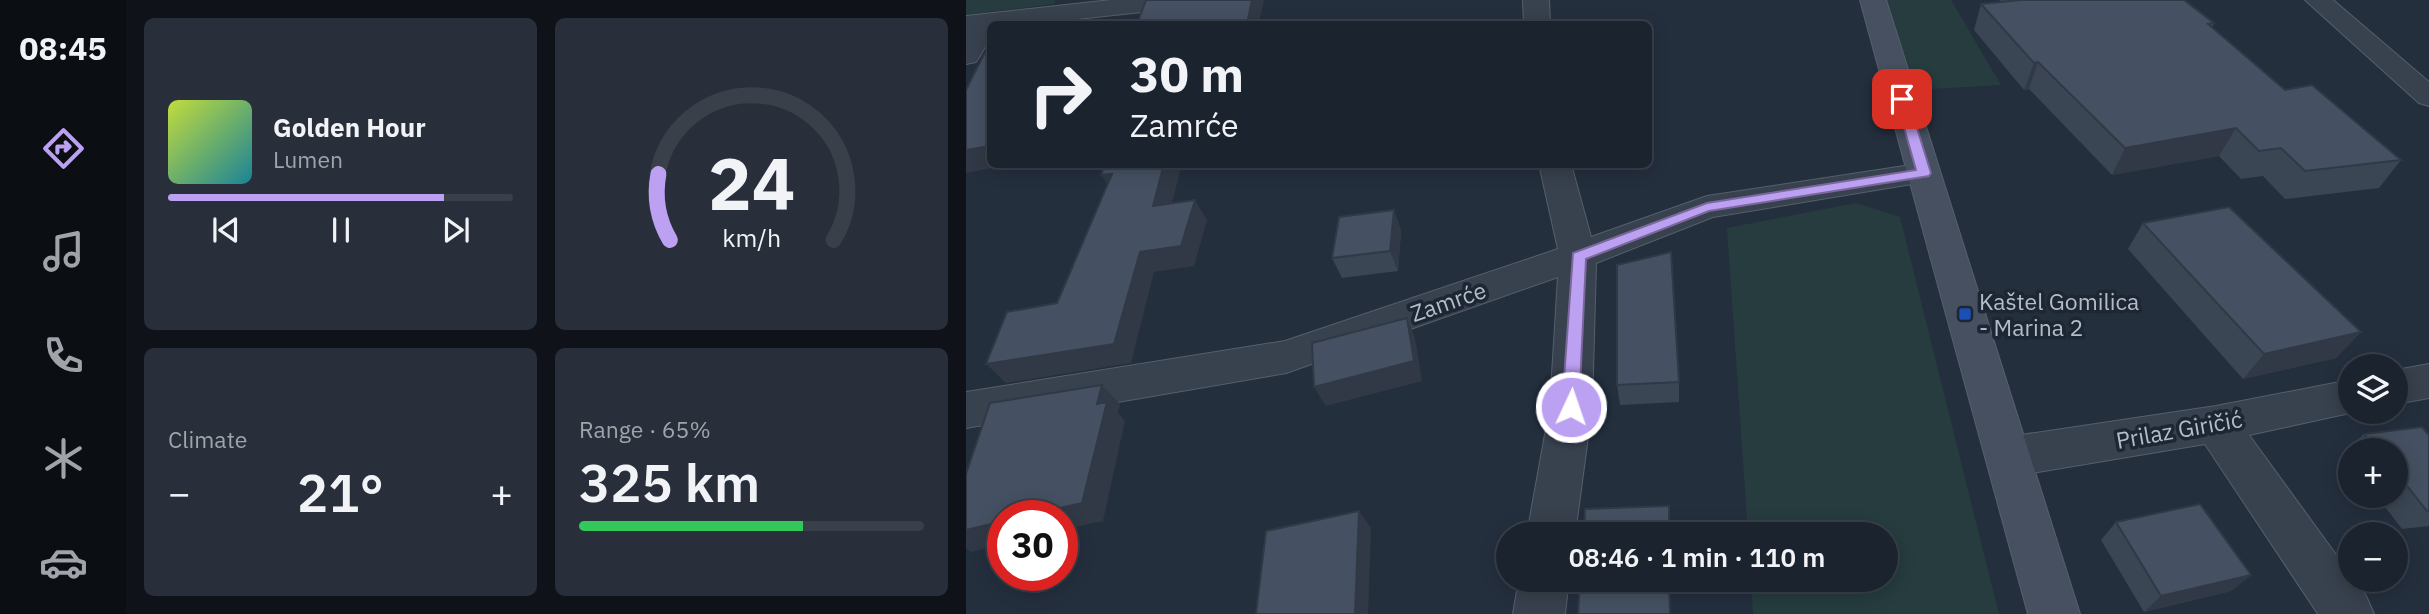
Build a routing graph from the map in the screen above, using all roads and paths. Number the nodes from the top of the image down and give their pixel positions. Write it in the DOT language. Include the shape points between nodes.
graph roads {
  1 [pos="1179,0"];
  2 [pos="1536,0"];
  3 [pos="1873,0"];
  4 [pos="2318,0"];
  5 [pos="1062,6"];
  6 [pos="1537,21"];
  7 [pos="976,22"];
  8 [pos="966,56"];
  9 [pos="2429,97"];
  10 [pos="1556,168"];
  11 [pos="1924,173"];
  12 [pos="1578,256"];
  13 [pos="2429,381"];
  14 [pos="2408,385"];
  15 [pos="2338,399"];
  16 [pos="966,410"];
  17 [pos="2216,424"];
  18 [pos="2008,457"];
  19 [pos="1553,522"];
  20 [pos="1542,592"];
  21 [pos="1539,614"];
  22 [pos="2054,614"];
  23 [pos="2348,614"];
  1 -- 5 [label="street"];
  2 -- 6 [label="street"];
  3 -- 11 [label="main road"];
  4 -- 9 [label="street"];
  5 -- 7 [label="street"];
  7 -- 8 [label="street"];
  10 -- 12 [label="street"];
  11 -- 12 [label="street, Zamrće" via="1707,207"];
  11 -- 18 [label="main road"];
  12 -- 16 [label="street, Zamrće" via="1286,357"];
  12 -- 19 [label="street" via="1571,407"];
  13 -- 14 [label="street"];
  15 -- 17 [label="street, Prilaz Giričić"];
  17 -- 18 [label="street, Prilaz Giričić"];
  17 -- 23 [label="street"];
  18 -- 22 [label="main road"];
  20 -- 21 [label="street"];
}
